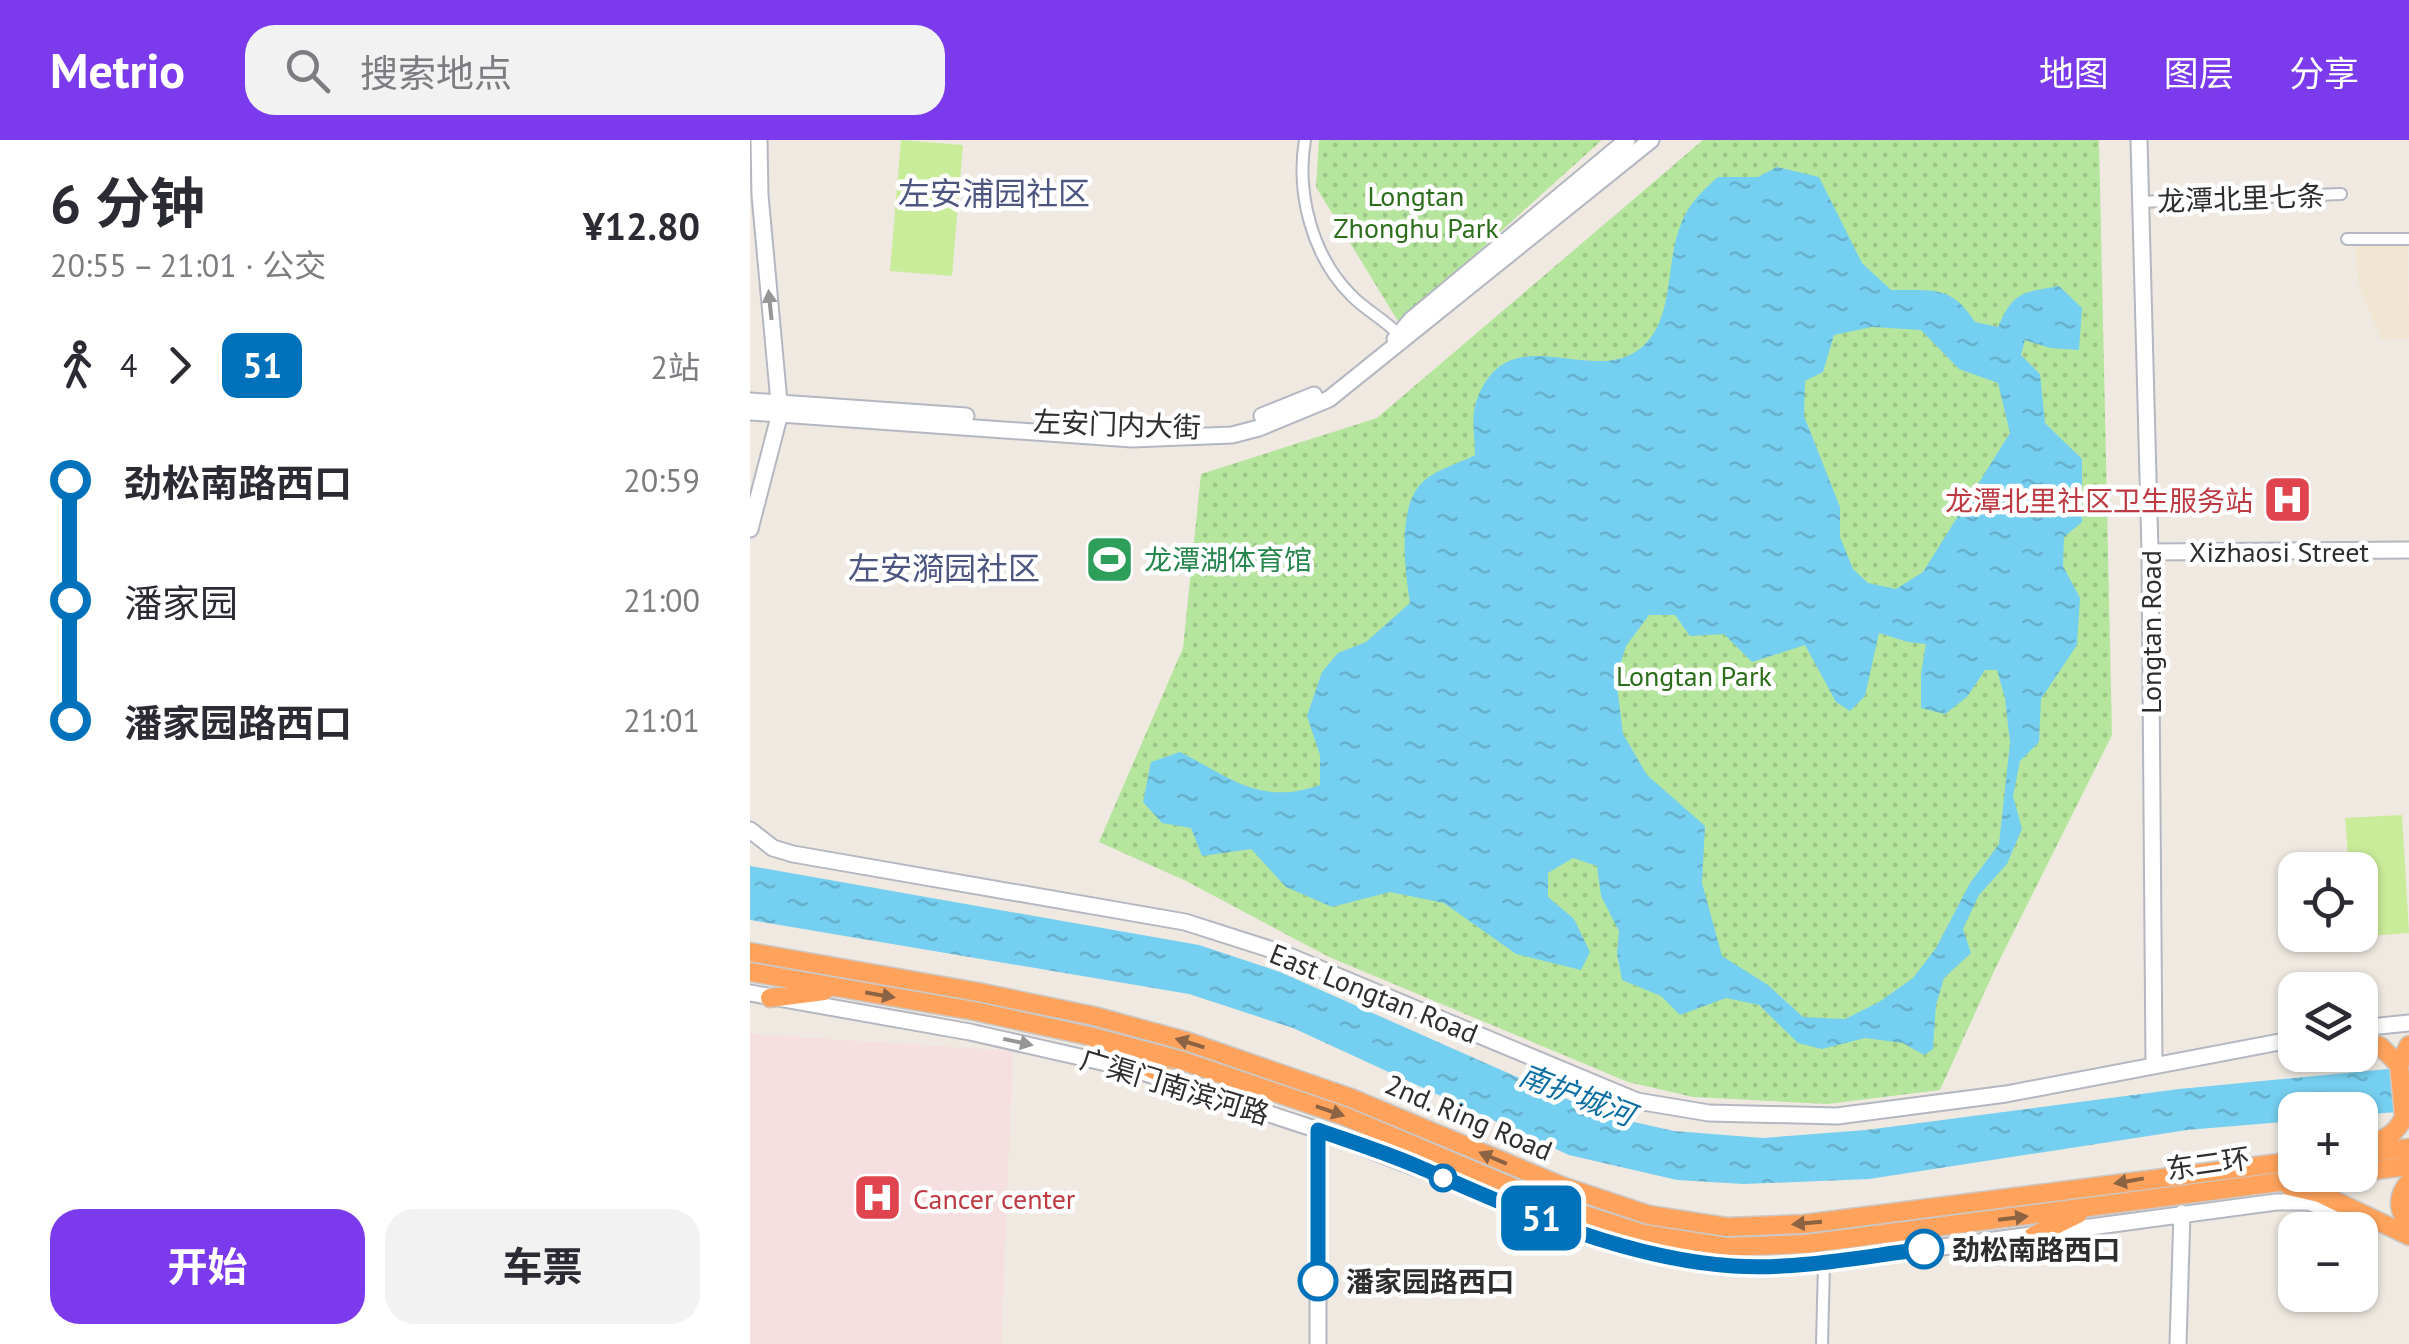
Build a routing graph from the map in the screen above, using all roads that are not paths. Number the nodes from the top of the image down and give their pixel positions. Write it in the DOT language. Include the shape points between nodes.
graph roads {
  1 [pos="758,140"];
  2 [pos="1306,140"];
  3 [pos="1627,140"];
  4 [pos="1651,140"];
  5 [pos="2139,140"];
  6 [pos="750,182"];
  7 [pos="2342,194"];
  8 [pos="2140,202"];
  9 [pos="2348,239"];
  10 [pos="2409,239"];
  11 [pos="1401,337"];
  12 [pos="750,401"];
  13 [pos="780,408"];
  14 [pos="750,412"];
  15 [pos="750,529"];
  16 [pos="2409,550"];
  17 [pos="2150,552"];
  18 [pos="750,830"];
  19 [pos="750,952"];
  20 [pos="750,972"];
  21 [pos="842,988"];
  22 [pos="750,993"];
  23 [pos="770,998"];
  24 [pos="2409,1022"];
  25 [pos="2378,1026"];
  26 [pos="1089,1036"];
  27 [pos="2278,1042"];
  28 [pos="2409,1044"];
  29 [pos="2378,1045"];
  30 [pos="2405,1063"];
  31 [pos="2154,1064"];
  32 [pos="1177,1082"];
  33 [pos="2409,1087"];
  34 [pos="1318,1130"];
  35 [pos="2378,1143"];
  36 [pos="2409,1148"];
  37 [pos="2378,1150"];
  38 [pos="2278,1163"];
  39 [pos="2409,1166"];
  40 [pos="2378,1170"];
  41 [pos="2278,1181"];
  42 [pos="2268,1182"];
  43 [pos="2409,1182"];
  44 [pos="2092,1208"];
  45 [pos="2182,1213"];
  46 [pos="2409,1222"];
  47 [pos="2033,1236"];
  48 [pos="2409,1239"];
  49 [pos="1824,1263"];
  50 [pos="1318,1344"];
  51 [pos="1822,1344"];
  52 [pos="2178,1344"];
  1 -- 6 [label="street"];
  13 -- 1 [label="street, one-way"];
  2 -- 11 [label="street" via="1303,192 1320,246 1346,291"];
  3 -- 11 [label="street, 左安门内大街" via="1411,320"];
  4 -- 11 [label="street"];
  5 -- 8 [label="street, Longtan Road"];
  7 -- 8 [label="street, 龙潭北里七条"];
  8 -- 17 [label="street, Longtan Road"];
  9 -- 10 [label="street"];
  11 -- 13 [label="street, 左安门内大街" via="1331,387 1216,428"];
  12 -- 13 [label="street, 左安门内大街"];
  13 -- 14 [label="street, 左安门内大街"];
  13 -- 15 [label="street"];
  16 -- 17 [label="street, Xizhaosi Street"];
  17 -- 31 [label="street, Longtan Road"];
  18 -- 31 [label="street, East Longtan Road" via="793,854 1186,922 1282,953 1636,1101 1709,1114 1837,1116 2006,1094"];
  38 -- 19 [label="highway, 2nd. Ring Road, one-way" via="1804,1224 1687,1223 1606,1203 1351,1098 1159,1034 993,995"];
  20 -- 21 [label="highway, 2nd. Ring Road"];
  21 -- 23 [label="highway"];
  21 -- 26 [label="highway, 2nd. Ring Road, one-way"];
  22 -- 23 [label="street, 广渠门南滨河路"];
  23 -- 32 [label="street, 广渠门南滨河路, one-way" via="970,1032"];
  24 -- 25 [label="street"];
  26 -- 32 [label="highway"];
  26 -- 44 [label="highway, 2nd. Ring Road, one-way" via="1344,1116 1600,1222 1684,1242 1806,1244"];
  27 -- 31 [label="street, East Longtan Road"];
  28 -- 30 [label="highway"];
  29 -- 30 [label="highway"];
  30 -- 33 [label="highway"];
  30 -- 35 [label="highway" via="2404,1117"];
  32 -- 34 [label="street, 广渠门南滨河路"];
  34 -- 49 [label="street, 广渠门南滨河路" via="1647,1254 1734,1266"];
  34 -- 50 [label="street"];
  36 -- 37 [label="highway"];
  39 -- 40 [label="highway"];
  41 -- 42 [label="highway, 东二环"];
  42 -- 44 [label="highway, 东二环"];
  42 -- 48 [label="highway" via="2319,1193"];
  43 -- 46 [label="highway" via="2399,1202"];
  44 -- 47 [label="highway"];
  45 -- 47 [label="street, 广渠门南滨河路"];
  45 -- 48 [label="street, 广渠门南滨河路" via="2308,1202"];
  45 -- 52 [label="street"];
  47 -- 49 [label="street, 广渠门南滨河路"];
  49 -- 51 [label="street"];
}
